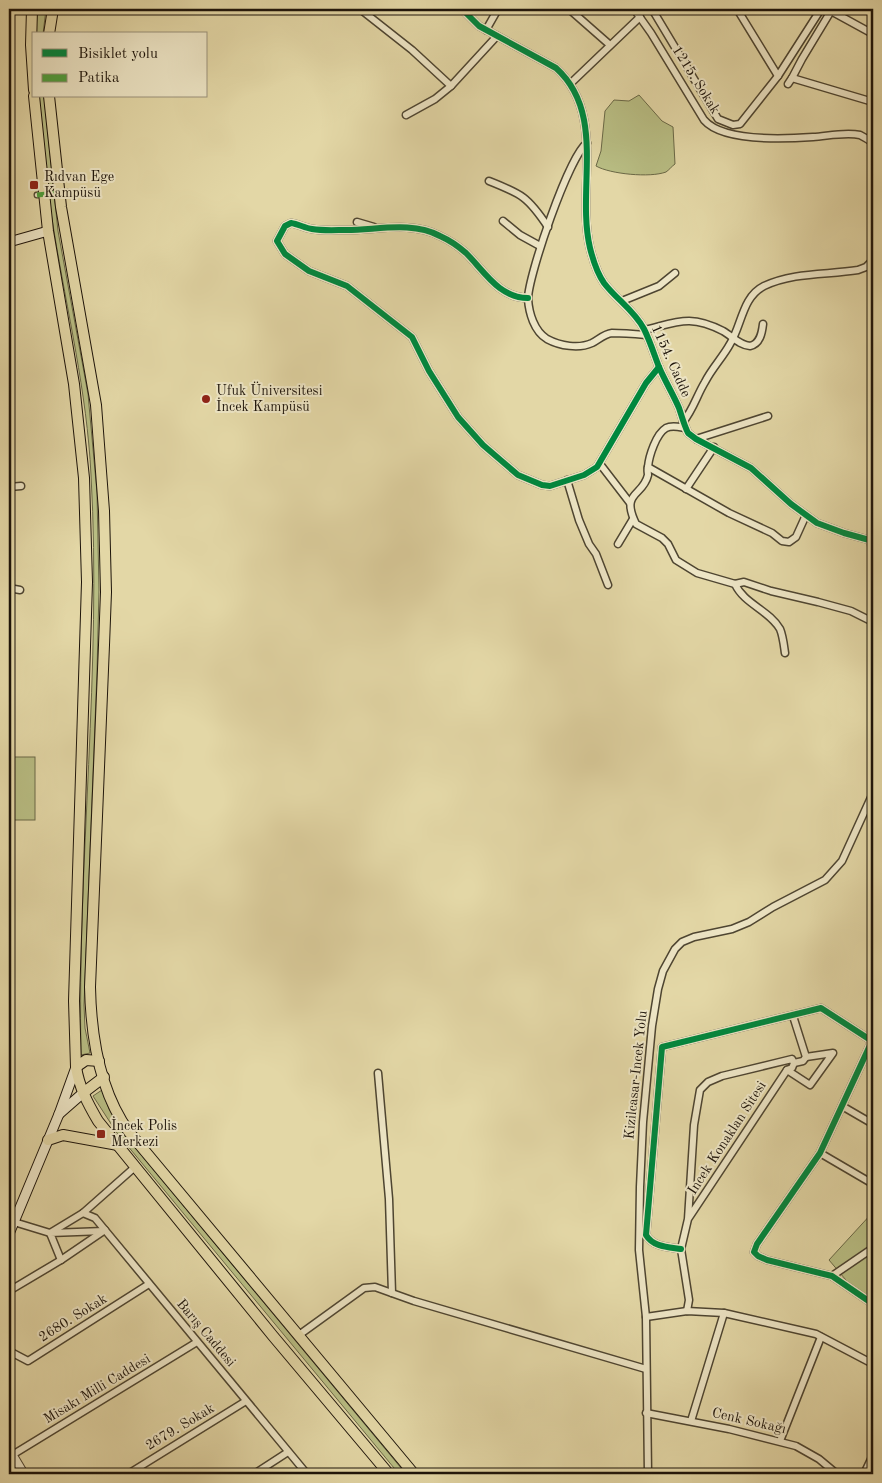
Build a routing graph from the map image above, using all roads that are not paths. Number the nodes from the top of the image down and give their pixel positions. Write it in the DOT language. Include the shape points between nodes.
graph roads {
  1 [pos="32,9"];
  2 [pos="53,9"];
  3 [pos="360,9"];
  4 [pos="462,9"];
  5 [pos="498,9"];
  6 [pos="569,9"];
  7 [pos="634,9"];
  8 [pos="737,9"];
  9 [pos="821,9"];
  10 [pos="654,10"];
  11 [pos="640,17"];
  12 [pos="486,30"];
  13 [pos="48,32"];
  14 [pos="873,34"];
  15 [pos="497,36"];
  16 [pos="610,45"];
  17 [pos="32,60"];
  18 [pos="778,76"];
  19 [pos="571,83"];
  20 [pos="451,86"];
  21 [pos="34,98"];
  22 [pos="50,98"];
  23 [pos="873,102"];
  24 [pos="406,115"];
  25 [pos="587,143"];
  26 [pos="873,143"];
  27 [pos="489,181"];
  28 [pos="64,193"];
  29 [pos="40,195"];
  30 [pos="357,222"];
  31 [pos="503,222"];
  32 [pos="548,227"];
  33 [pos="383,229"];
  34 [pos="48,231"];
  35 [pos="9,242"];
  36 [pos="540,246"];
  37 [pos="873,260"];
  38 [pos="675,273"];
  39 [pos="528,298"];
  40 [pos="622,301"];
  41 [pos="764,324"];
  42 [pos="645,332"];
  43 [pos="733,338"];
  44 [pos="659,367"];
  45 [pos="768,416"];
  46 [pos="684,425"];
  47 [pos="696,439"];
  48 [pos="714,448"];
  49 [pos="600,464"];
  50 [pos="648,467"];
  51 [pos="567,480"];
  52 [pos="21,486"];
  53 [pos="9,487"];
  54 [pos="686,489"];
  55 [pos="630,503"];
  56 [pos="806,515"];
  57 [pos="633,518"];
  58 [pos="872,541"];
  59 [pos="618,544"];
  60 [pos="873,565"];
  61 [pos="735,584"];
  62 [pos="608,585"];
  63 [pos="9,588"];
  64 [pos="20,590"];
  65 [pos="873,622"];
  66 [pos="785,653"];
  67 [pos="873,793"];
  68 [pos="793,1016"];
  69 [pos="806,1057"];
  70 [pos="99,1061"];
  71 [pos="794,1064"];
  72 [pos="76,1067"];
  73 [pos="787,1070"];
  74 [pos="378,1073"];
  75 [pos="104,1077"];
  76 [pos="84,1093"];
  77 [pos="842,1106"];
  78 [pos="59,1114"];
  79 [pos="873,1124"];
  80 [pos="48,1140"];
  81 [pos="118,1145"];
  82 [pos="820,1153"];
  83 [pos="135,1167"];
  84 [pos="873,1184"];
  85 [pos="83,1213"];
  86 [pos="688,1219"];
  87 [pos="14,1222"];
  88 [pos="105,1230"];
  89 [pos="50,1233"];
  90 [pos="9,1234"];
  91 [pos="680,1248"];
  92 [pos="873,1248"];
  93 [pos="61,1260"];
  94 [pos="832,1276"];
  95 [pos="149,1284"];
  96 [pos="9,1291"];
  97 [pos="392,1294"];
  98 [pos="873,1304"];
  99 [pos="687,1311"];
  100 [pos="724,1313"];
  101 [pos="646,1317"];
  102 [pos="299,1335"];
  103 [pos="821,1337"];
  104 [pos="197,1342"];
  105 [pos="9,1351"];
  106 [pos="873,1364"];
  107 [pos="646,1369"];
  108 [pos="246,1401"];
  109 [pos="646,1412"];
  110 [pos="691,1421"];
  111 [pos="780,1441"];
  112 [pos="288,1452"];
  113 [pos="10,1453"];
  114 [pos="873,1456"];
  115 [pos="24,1474"];
  116 [pos="128,1474"];
  117 [pos="254,1474"];
  118 [pos="307,1474"];
  119 [pos="389,1474"];
  120 [pos="414,1474"];
  121 [pos="648,1474"];
  122 [pos="837,1474"];
  123 [pos="864,1474"];
  1 -- 17 [label="main road"];
  2 -- 13 [label="main road"];
  3 -- 20 [label="street"];
  4 -- 12 [label="street, 1154. Cadde"];
  5 -- 12 [label="street"];
  6 -- 16 [label="street"];
  7 -- 11 [label="street, 1215. Sokak"];
  8 -- 18 [label="street"];
  9 -- 18 [label="street"];
  10 -- 18 [label="street" via="718,119 733,125 740,124"];
  11 -- 16 [label="street"];
  11 -- 26 [label="street, 1215. Sokak" via="709,125 727,133 756,137 788,139 850,134"];
  12 -- 15 [label="street, 1154. Cadde"];
  14 -- 23 [label="street" via="831,11 790,81"];
  15 -- 19 [label="street, 1154. Cadde" via="556,68"];
  15 -- 20 [label="street"];
  16 -- 19 [label="street"];
  19 -- 25 [label="street, 1154. Cadde" via="583,113"];
  20 -- 24 [label="street"];
  21 -- 29 [label="main road"];
  22 -- 28 [label="main road"];
  25 -- 32 [label="street" via="567,176"];
  25 -- 40 [label="street, 1154. Cadde" via="586,230 597,270 604,283"];
  27 -- 32 [label="street" via="526,198"];
  28 -- 29 [label="street"];
  28 -- 70 [label="main road" via="70,269 96,405 104,510 104,645 90,987 92,1030"];
  29 -- 34 [label="main road"];
  30 -- 33 [label="street"];
  31 -- 36 [label="street"];
  32 -- 36 [label="street"];
  33 -- 39 [label="street" via="427,230 440,236 465,252 492,283 514,296"];
  33 -- 51 [label="street" via="311,229 291,223 277,241 293,260 309,271 347,286 412,337 458,416 483,445 518,476 542,486"];
  34 -- 35 [label="main road"];
  34 -- 72 [label="main road" via="76,393 83,453 86,528 74,1001"];
  36 -- 39 [label="street"];
  37 -- 43 [label="street" via="858,270 796,276 764,286 751,297"];
  38 -- 40 [label="street" via="659,286"];
  39 -- 42 [label="street" via="534,323 546,338 557,343 580,346 612,333"];
  40 -- 42 [label="street, 1154. Cadde"];
  41 -- 43 [label="street" via="754,345 746,346"];
  42 -- 43 [label="street" via="686,320 719,329"];
  42 -- 44 [label="street, 1154. Cadde"];
  43 -- 46 [label="street" via="705,381"];
  44 -- 46 [label="street, 1154. Cadde"];
  44 -- 49 [label="street" via="602,455"];
  45 -- 47 [label="street"];
  46 -- 47 [label="street, 1154. Cadde"];
  46 -- 50 [label="street" via="663,430"];
  47 -- 48 [label="street, 1154. Cadde"];
  48 -- 54 [label="street"];
  48 -- 56 [label="street, 1154. Cadde" via="751,468"];
  49 -- 51 [label="street"];
  49 -- 55 [label="street"];
  50 -- 54 [label="street"];
  50 -- 55 [label="street" via="643,485 634,493"];
  51 -- 62 [label="street" via="579,520"];
  52 -- 53 [label="street"];
  54 -- 56 [label="street" via="782,541 796,538"];
  55 -- 57 [label="street"];
  56 -- 58 [label="street, 1154. Cadde" via="844,533"];
  57 -- 59 [label="street"];
  57 -- 61 [label="street" via="640,528 662,538 681,564 697,573"];
  58 -- 60 [label="street"];
  61 -- 65 [label="street" via="744,582 818,602"];
  61 -- 66 [label="street" via="738,591 780,629"];
  63 -- 64 [label="street"];
  67 -- 101 [label="street, Kizilcasar-Incek Yolu" via="842,861 825,880 732,929 682,942 663,971 652,1026 642,1131 639,1250"];
  68 -- 69 [label="street"];
  68 -- 77 [label="street" via="821,1008 872,1041"];
  68 -- 91 [label="street" via="662,1047 646,1234 656,1244"];
  69 -- 71 [label="street, Incek Konaklan Sitesi"];
  69 -- 73 [label="street" via="833,1053 810,1085"];
  70 -- 72 [label="main road" via="86,1060"];
  70 -- 75 [label="main road"];
  71 -- 73 [label="street, Incek Konaklan Sitesi"];
  71 -- 86 [label="street" via="792,1059 741,1071 722,1076 702,1087 694,1125"];
  72 -- 76 [label="main road"];
  72 -- 78 [label="main road"];
  73 -- 86 [label="street, Incek Konaklan Sitesi"];
  74 -- 97 [label="street" via="389,1199"];
  75 -- 76 [label="main road"];
  75 -- 102 [label="main road" via="118,1114 129,1132"];
  76 -- 78 [label="main road"];
  76 -- 81 [label="main road" via="98,1121"];
  77 -- 79 [label="street"];
  77 -- 82 [label="street"];
  78 -- 80 [label="main road"];
  80 -- 81 [label="main road" via="63,1135"];
  80 -- 87 [label="main road"];
  81 -- 83 [label="main road"];
  82 -- 84 [label="street"];
  82 -- 94 [label="street" via="754,1252 767,1260"];
  83 -- 85 [label="street"];
  83 -- 119 [label="main road"];
  85 -- 88 [label="street, Barış Caddesi" via="95,1218"];
  85 -- 89 [label="street"];
  86 -- 91 [label="street"];
  87 -- 89 [label="street"];
  87 -- 90 [label="main road"];
  88 -- 89 [label="street"];
  88 -- 93 [label="street"];
  88 -- 95 [label="street, Barış Caddesi"];
  89 -- 93 [label="street"];
  91 -- 99 [label="street" via="689,1300"];
  92 -- 94 [label="street"];
  93 -- 96 [label="street"];
  94 -- 98 [label="street"];
  95 -- 104 [label="street, Barış Caddesi"];
  95 -- 105 [label="street, 2680. Sokak" via="28,1361"];
  97 -- 102 [label="street" via="375,1287 364,1288"];
  97 -- 107 [label="street"];
  99 -- 100 [label="street"];
  99 -- 101 [label="street"];
  100 -- 103 [label="street"];
  100 -- 110 [label="street"];
  101 -- 107 [label="street, Kizilcasar-Incek Yolu"];
  102 -- 120 [label="main road"];
  103 -- 106 [label="street"];
  103 -- 111 [label="street"];
  104 -- 108 [label="street, Barış Caddesi"];
  104 -- 113 [label="street, Misakı Milli Caddesi"];
  107 -- 109 [label="street, Kizilcasar-Incek Yolu"];
  108 -- 112 [label="street, Barış Caddesi"];
  108 -- 116 [label="street, 2679. Sokak"];
  109 -- 110 [label="street, Cenk Sokağı"];
  109 -- 121 [label="street, Kizilcasar-Incek Yolu"];
  110 -- 111 [label="street, Cenk Sokağı"];
  111 -- 122 [label="street, Cenk Sokağı" via="819,1459"];
  112 -- 117 [label="street"];
  112 -- 118 [label="street, Barış Caddesi"];
  113 -- 115 [label="street"];
  114 -- 123 [label="street"];
}
